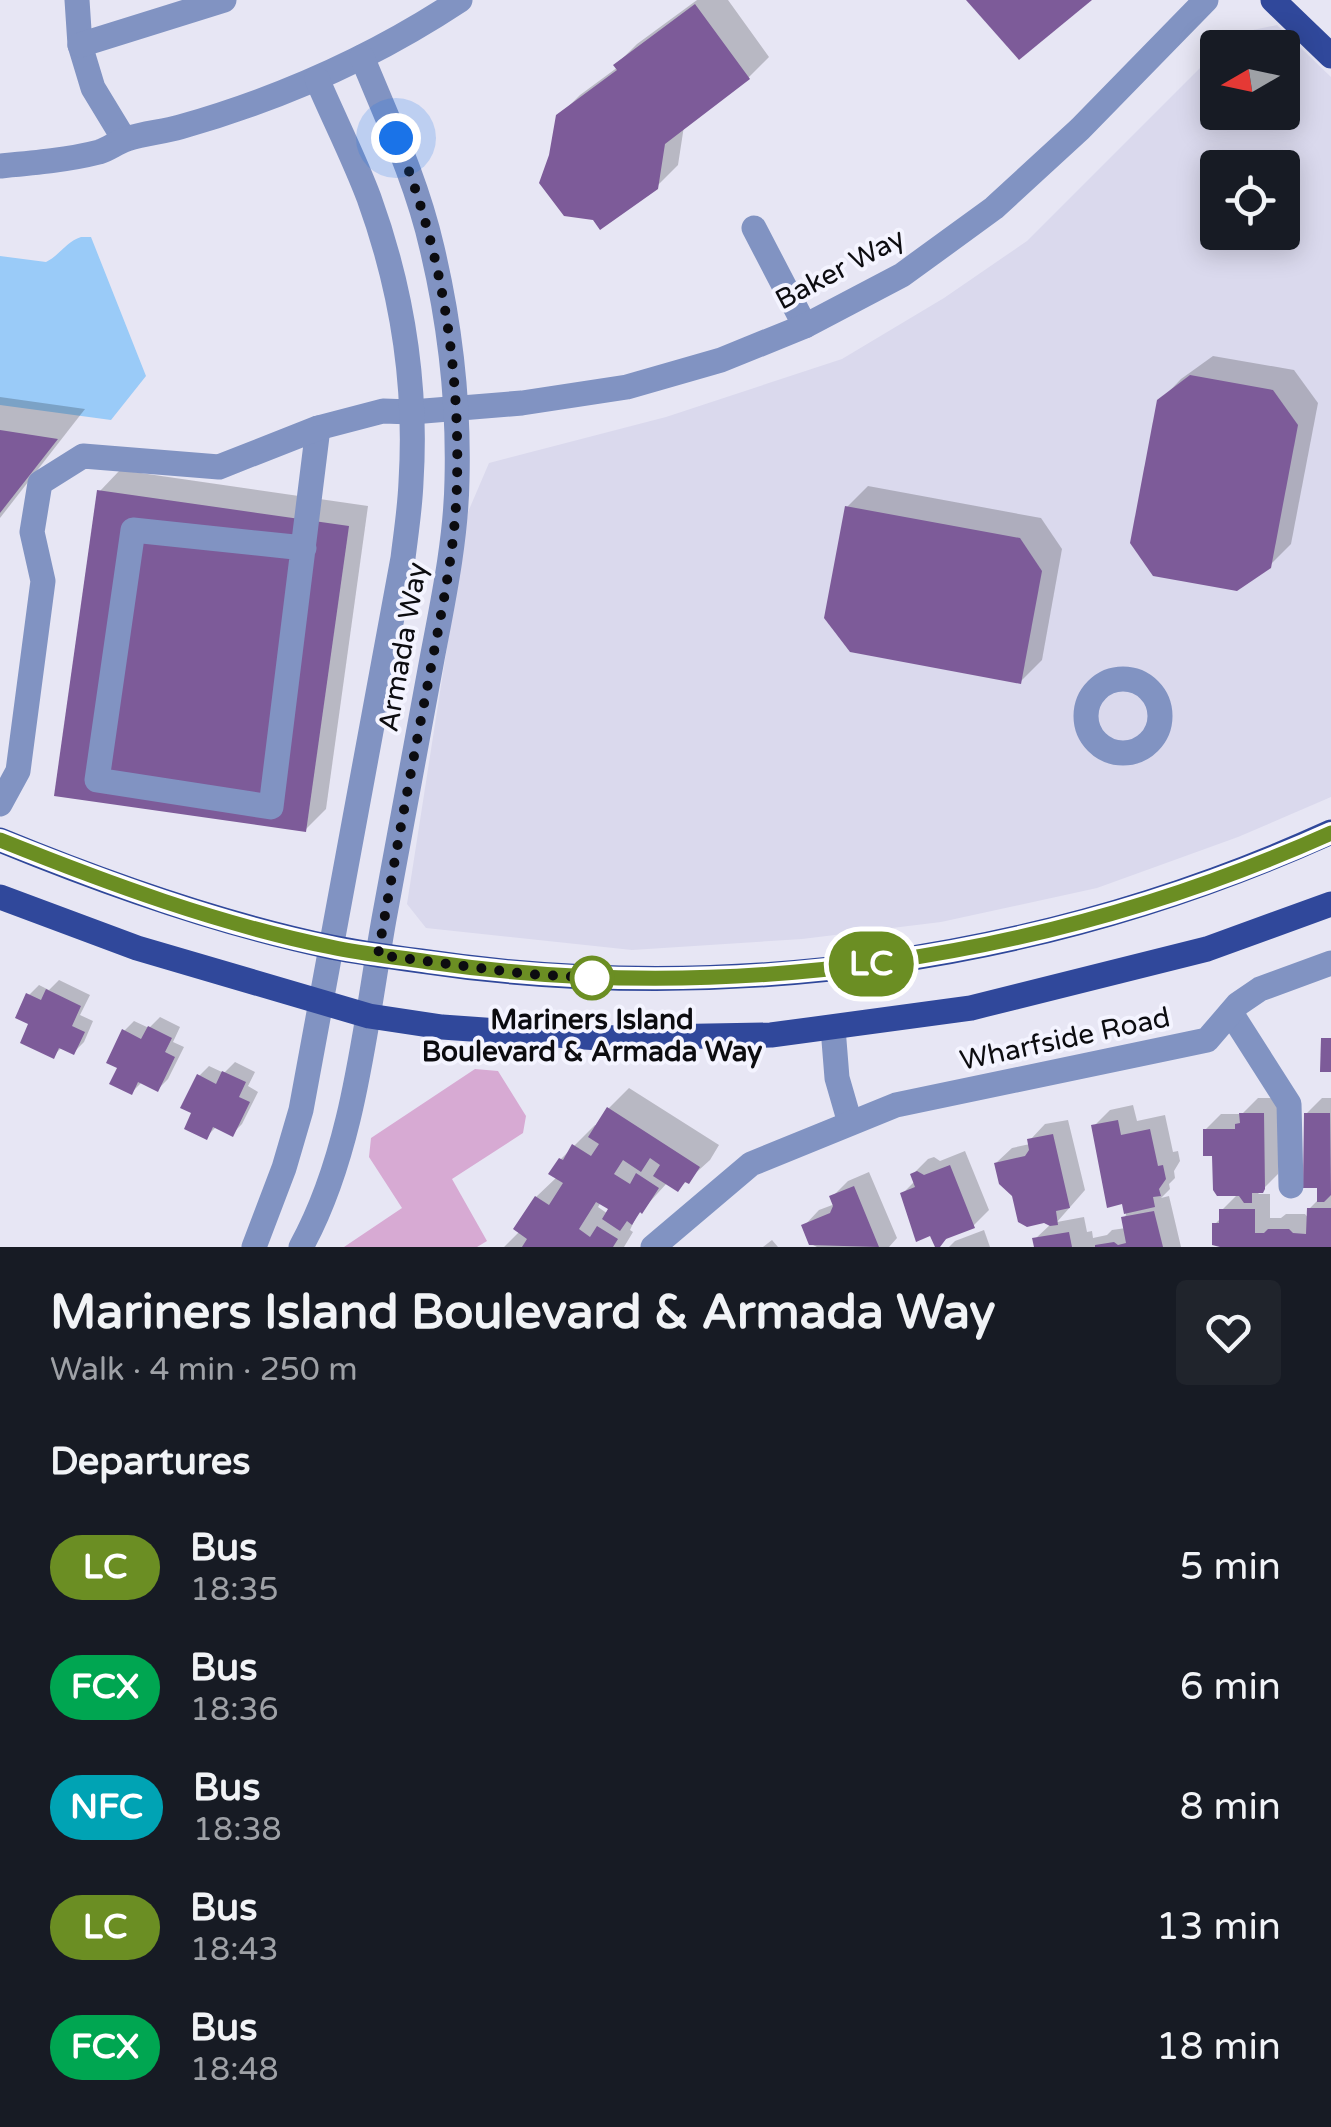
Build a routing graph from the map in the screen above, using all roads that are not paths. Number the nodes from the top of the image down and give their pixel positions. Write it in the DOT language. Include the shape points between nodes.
graph roads {
  1 [pos="77,0"];
  2 [pos="224,0"];
  3 [pos="460,0"];
  4 [pos="1206,0"];
  5 [pos="1273,0"];
  6 [pos="80,45"];
  7 [pos="1331,56"];
  8 [pos="362,57"];
  9 [pos="316,80"];
  10 [pos="124,140"];
  11 [pos="0,166"];
  12 [pos="754,228"];
  13 [pos="805,326"];
  14 [pos="457,408"];
  15 [pos="412,412"];
  16 [pos="318,428"];
  17 [pos="304,548"];
  18 [pos="0,804"];
  19 [pos="1331,832"];
  20 [pos="0,840"];
  21 [pos="0,897"];
  22 [pos="1331,904"];
  23 [pos="330,947"];
  24 [pos="378,955"];
  25 [pos="1331,963"];
  26 [pos="320,1004"];
  27 [pos="1231,1013"];
  28 [pos="369,1016"];
  29 [pos="833,1028"];
  30 [pos="850,1124"];
  31 [pos="1291,1186"];
  32 [pos="254,1247"];
  33 [pos="302,1247"];
  34 [pos="653,1247"];
  1 -- 6 [label="street"];
  2 -- 6 [label="street"];
  3 -- 8 [label="street"];
  4 -- 13 [label="street, Baker Way" via="994,208 902,276"];
  5 -- 7 [label="main road"];
  6 -- 10 [label="street" via="93,88"];
  8 -- 9 [label="street"];
  8 -- 14 [label="street, Armada Way" via="410,170 432,246"];
  9 -- 10 [label="street"];
  9 -- 15 [label="street, Armada Way" via="368,196 390,266"];
  10 -- 11 [label="street" via="104,151"];
  12 -- 13 [label="street"];
  13 -- 14 [label="street, Baker Way" via="627,387"];
  14 -- 15 [label="street, Baker Way"];
  14 -- 24 [label="street, Armada Way" via="458,484 447,577"];
  15 -- 16 [label="street, Baker Way" via="382,411"];
  15 -- 23 [label="street, Armada Way" via="403,558"];
  16 -- 17 [label="street"];
  16 -- 18 [label="street, Baker Way" via="219,467 83,456 40,482 32,532 43,581 18,771"];
  17 -- 17 [label="street" via="272,807 97,780 134,530"];
  19 -- 24 [label="main road" via="1122,911 881,962 666,980 527,974"];
  20 -- 23 [label="main road" via="163,901"];
  21 -- 26 [label="main road"];
  22 -- 29 [label="main road" via="1207,948 1012,1000"];
  23 -- 24 [label="main road"];
  23 -- 26 [label="street, Armada Way"];
  24 -- 28 [label="street, Armada Way"];
  25 -- 27 [label="street, Wharfside Road" via="1260,990"];
  26 -- 28 [label="main road"];
  26 -- 32 [label="street, Armada Way" via="301,1110"];
  27 -- 30 [label="street, Wharfside Road" via="1207,1040 896,1105"];
  27 -- 31 [label="street" via="1288,1104"];
  28 -- 29 [label="main road" via="600,1038"];
  28 -- 33 [label="street, Armada Way" via="344,1134"];
  29 -- 30 [label="street"];
  30 -- 34 [label="street, Wharfside Road" via="751,1164"];
}
